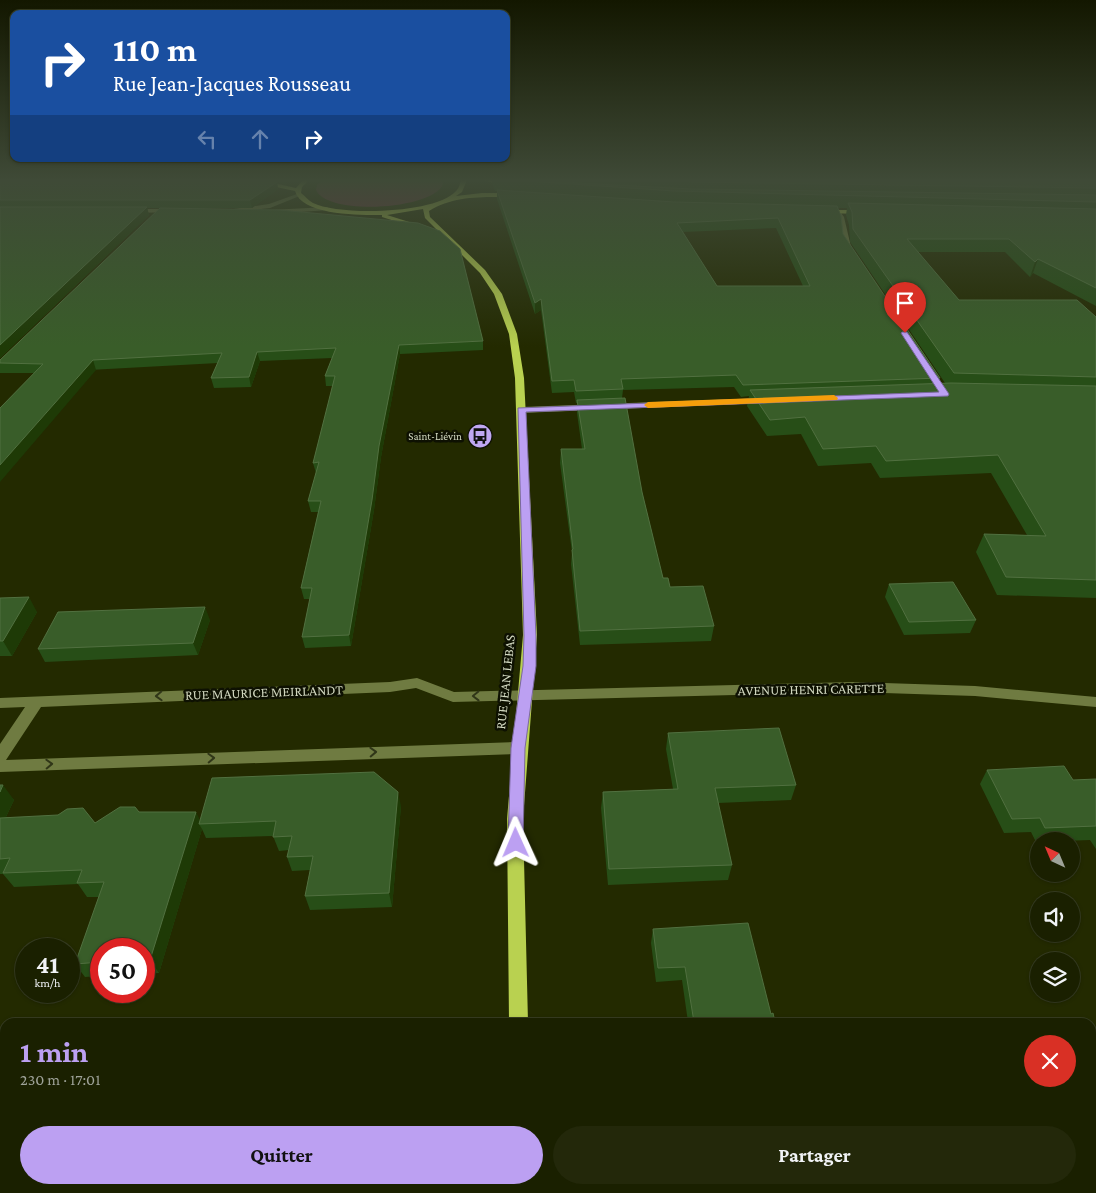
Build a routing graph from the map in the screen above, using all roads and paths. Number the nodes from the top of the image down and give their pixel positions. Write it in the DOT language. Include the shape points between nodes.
graph roads {
  1 [pos="443,236"];
  2 [pos="843,236"];
  3 [pos="446,237"];
  4 [pos="855,259"];
  5 [pos="778,400"];
  6 [pos="521,410"];
  7 [pos="525,695"];
  8 [pos="37,701"];
  9 [pos="1096,702"];
  10 [pos="0,703"];
  11 [pos="518,748"];
  12 [pos="0,756"];
  13 [pos="0,766"];
  14 [pos="519,1018"];
  1 -- 3 [label="main road"];
  2 -- 4 [label="street"];
  3 -- 6 [label="main road, RUE JEAN LEBAS" via="477,265 498,295 507,315 515,346"];
  5 -- 6 [label="street"];
  6 -- 7 [label="main road, RUE JEAN LEBAS" via="530,636 530,666"];
  7 -- 8 [label="street, RUE MAURICE MEIRLANDT, one-way" via="453,697 417,683 390,687"];
  7 -- 9 [label="street, AVENUE HENRI CARETTE" via="913,687"];
  7 -- 11 [label="main road, RUE JEAN LEBAS"];
  8 -- 10 [label="street, RUE MAURICE MEIRLANDT"];
  8 -- 12 [label="street"];
  13 -- 11 [label="street, one-way"];
  11 -- 14 [label="main road, RUE JEAN LEBAS" via="515,823"];
}
